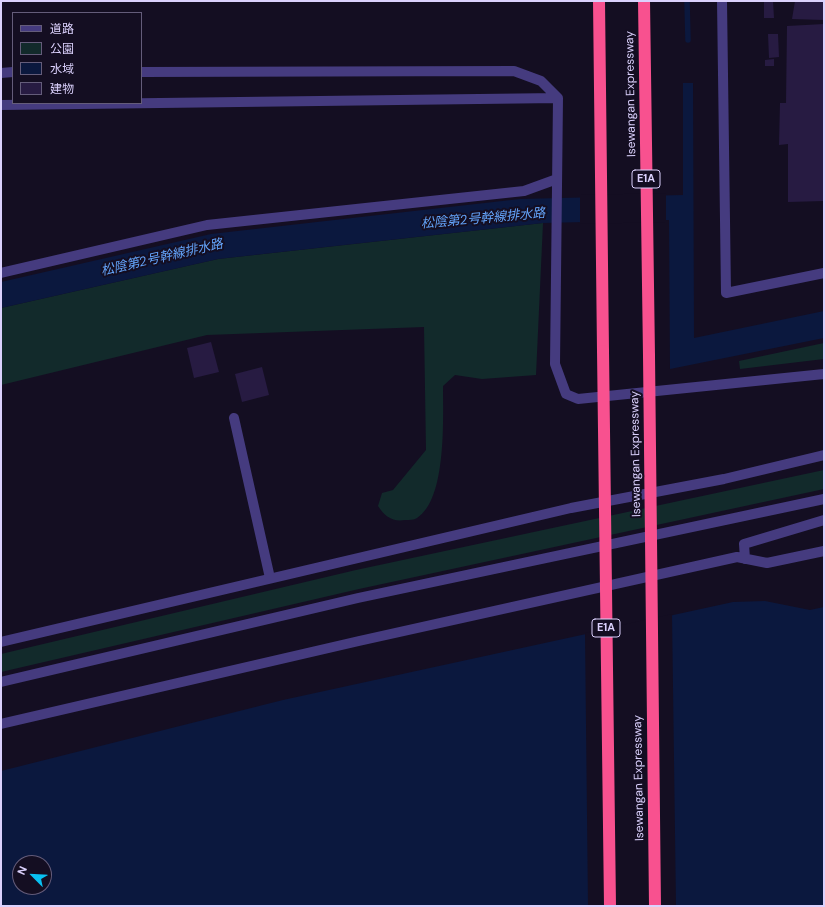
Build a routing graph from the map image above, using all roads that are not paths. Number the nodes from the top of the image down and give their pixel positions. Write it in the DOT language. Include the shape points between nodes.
graph roads {
  1 [pos="599,1"];
  2 [pos="644,1"];
  3 [pos="722,1"];
  4 [pos="1,72"];
  5 [pos="12,72"];
  6 [pos="142,72"];
  7 [pos="558,98"];
  8 [pos="142,103"];
  9 [pos="81,104"];
  10 [pos="1,105"];
  11 [pos="557,179"];
  12 [pos="1,273"];
  13 [pos="824,273"];
  14 [pos="824,374"];
  15 [pos="234,418"];
  16 [pos="824,455"];
  17 [pos="824,499"];
  18 [pos="824,520"];
  19 [pos="824,551"];
  20 [pos="745,559"];
  21 [pos="270,578"];
  22 [pos="1,642"];
  23 [pos="1,682"];
  24 [pos="1,724"];
  25 [pos="610,906"];
  26 [pos="655,906"];
  1 -- 25 [label="highway, E1A, bridge"];
  2 -- 26 [label="highway, Isewangan Expressway / E1A, bridge"];
  3 -- 13 [label="street" via="726,293"];
  4 -- 5 [label="street"];
  6 -- 7 [label="street" via="514,72 541,81"];
  7 -- 8 [label="street"];
  7 -- 11 [label="street"];
  9 -- 10 [label="street"];
  11 -- 12 [label="street" via="524,191 207,225"];
  11 -- 14 [label="street" via="555,364 566,394 578,399"];
  15 -- 21 [label="street"];
  16 -- 21 [label="street" via="724,479 571,508"];
  17 -- 23 [label="street" via="358,598"];
  18 -- 20 [label="street" via="744,544"];
  19 -- 20 [label="street" via="768,563"];
  20 -- 24 [label="street" via="737,557"];
  21 -- 22 [label="street"];
}
